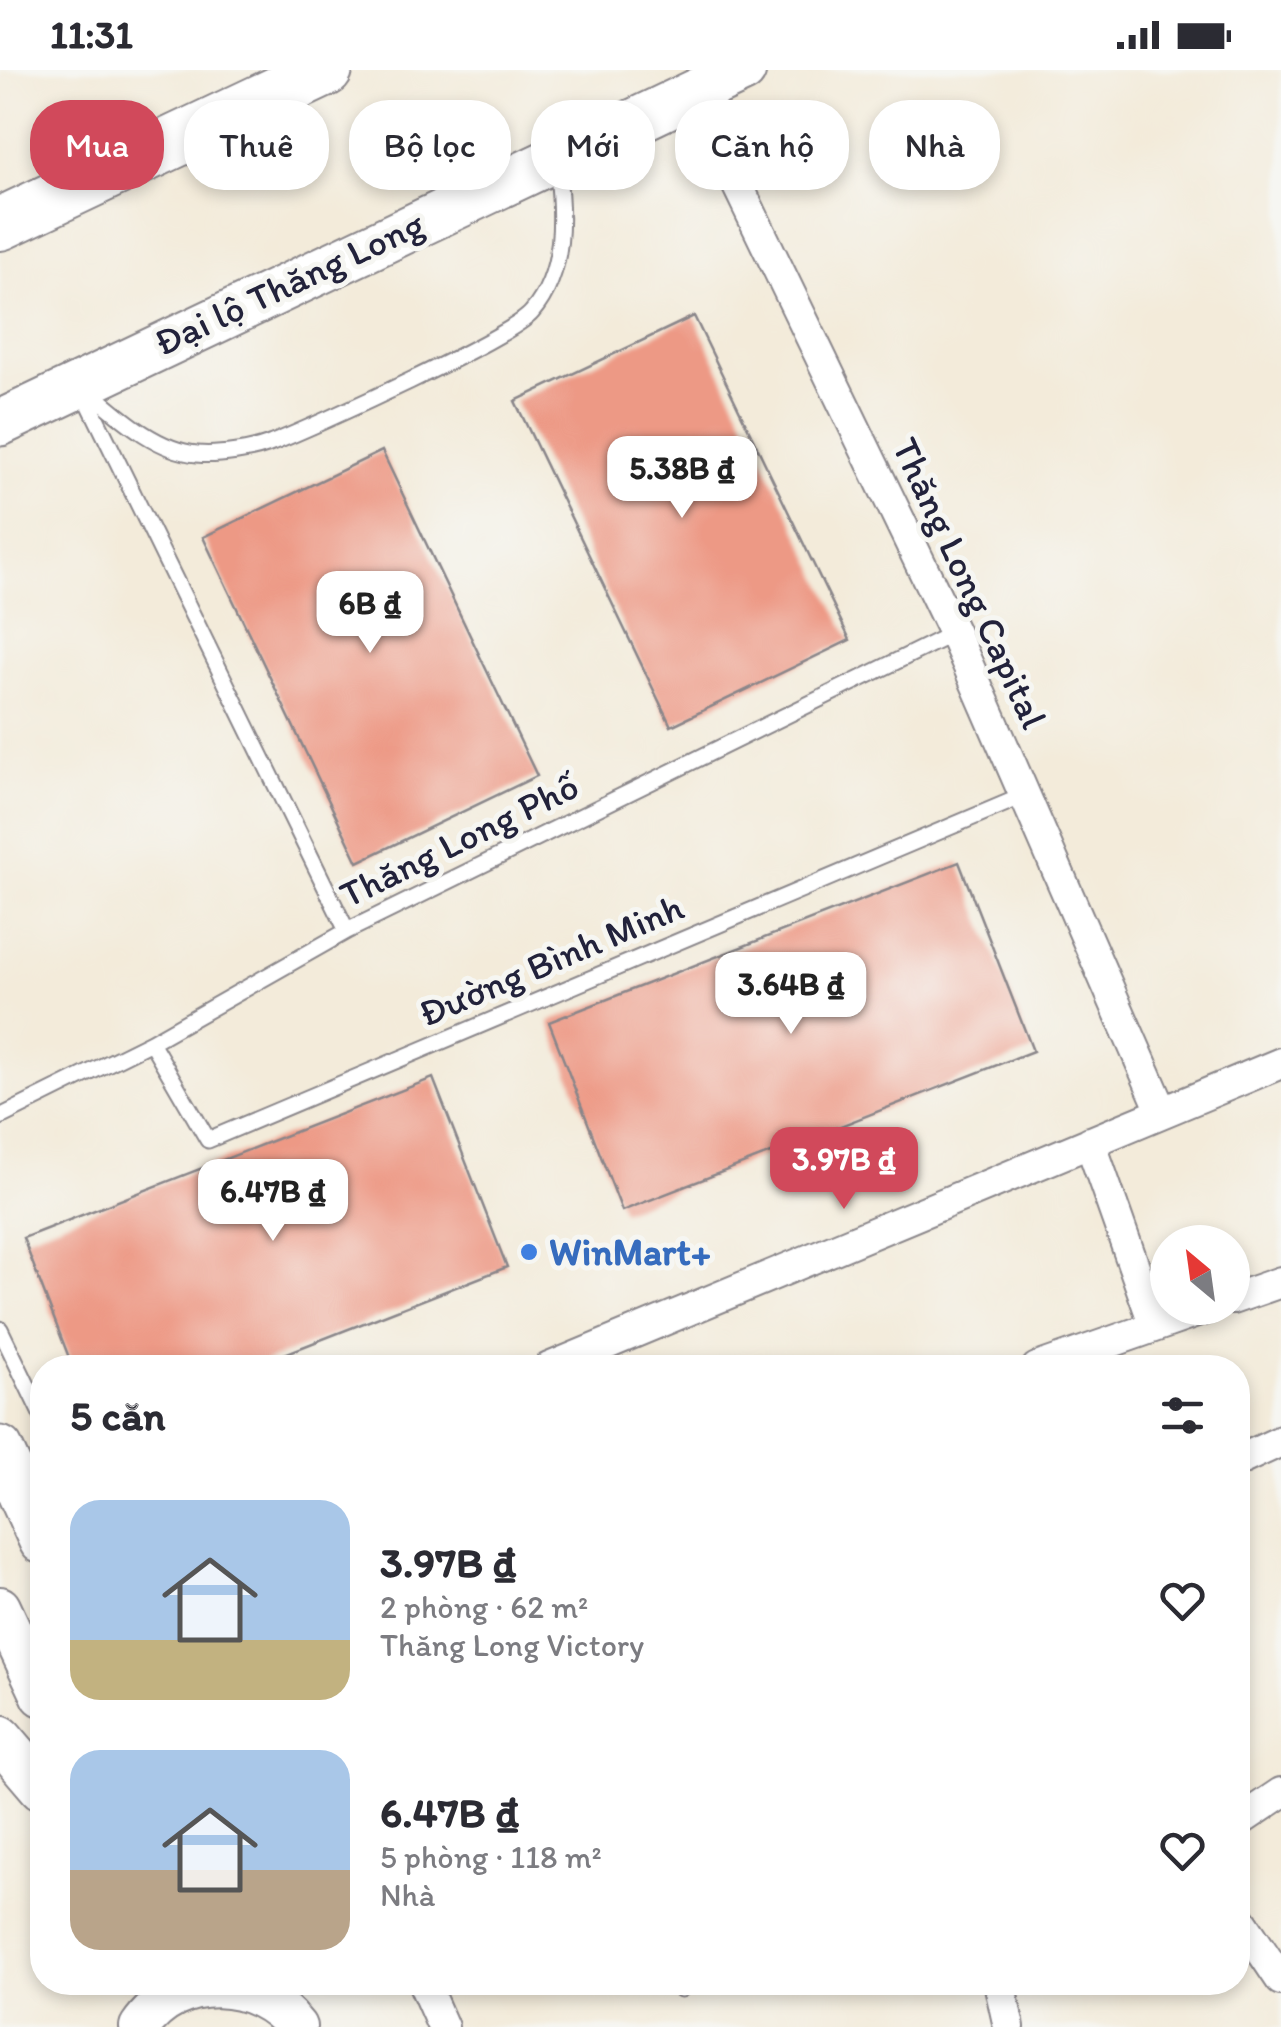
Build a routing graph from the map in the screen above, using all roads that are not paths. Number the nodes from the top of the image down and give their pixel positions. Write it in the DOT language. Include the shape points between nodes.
graph roads {
  1 [pos="326,70"];
  2 [pos="743,70"];
  3 [pos="693,93"];
  4 [pos="655,111"];
  5 [pos="531,170"];
  6 [pos="560,190"];
  7 [pos="0,224"];
  8 [pos="80,382"];
  9 [pos="0,424"];
  10 [pos="954,633"];
  11 [pos="1024,796"];
  12 [pos="347,931"];
  13 [pos="152,1042"];
  14 [pos="1281,1063"];
  15 [pos="1162,1111"];
  16 [pos="0,1117"];
  17 [pos="1090,1142"];
  18 [pos="1281,1282"];
  19 [pos="1250,1293"];
  20 [pos="1158,1325"];
  21 [pos="1155,1326"];
  22 [pos="0,1329"];
  23 [pos="580,1355"];
  24 [pos="1074,1355"];
  25 [pos="30,1391"];
  26 [pos="1281,1441"];
  27 [pos="0,1450"];
  28 [pos="1250,1455"];
  29 [pos="30,1515"];
  30 [pos="0,1608"];
  31 [pos="30,1671"];
  32 [pos="0,1738"];
  33 [pos="30,1773"];
  34 [pos="1281,1793"];
  35 [pos="1250,1814"];
  36 [pos="1250,1934"];
  37 [pos="1281,1980"];
  38 [pos="175,1995"];
  39 [pos="256,1995"];
  40 [pos="429,1995"];
  41 [pos="1002,1995"];
  42 [pos="149,2007"];
  43 [pos="296,2027"];
  44 [pos="443,2027"];
  45 [pos="1010,2027"];
  1 -- 7 [label="highway"];
  2 -- 3 [label="main road, Đại lộ Thăng Long"];
  3 -- 4 [label="main road, Đại lộ Thăng Long"];
  3 -- 10 [label="street, Thăng Long Capital"];
  5 -- 8 [label="main road, Đại lộ Thăng Long"];
  6 -- 8 [label="lane" via="564,223 548,282 531,314 268,445 196,454 139,432"];
  8 -- 9 [label="main road, Đại lộ Thăng Long"];
  8 -- 12 [label="lane"];
  10 -- 11 [label="street, Thăng Long Capital"];
  10 -- 12 [label="lane, Thăng Long Phố"];
  11 -- 13 [label="lane, Đường Bình Minh" via="208,1140"];
  11 -- 15 [label="street, Thăng Long Capital"];
  12 -- 13 [label="lane, Thăng Long Phố"];
  13 -- 16 [label="lane, Thăng Long Phố"];
  14 -- 15 [label="street"];
  15 -- 17 [label="street"];
  17 -- 21 [label="street"];
  17 -- 23 [label="street"];
  18 -- 19 [label="street"];
  20 -- 21 [label="street"];
  21 -- 24 [label="street"];
  22 -- 25 [label="lane"];
  26 -- 28 [label="street"];
  27 -- 29 [label="main road"];
  30 -- 31 [label="street"];
  32 -- 33 [label="main road"];
  34 -- 35 [label="street"];
  36 -- 37 [label="street"];
  38 -- 42 [label="street"];
  39 -- 43 [label="street"];
  40 -- 44 [label="street"];
  41 -- 45 [label="street"];
}
